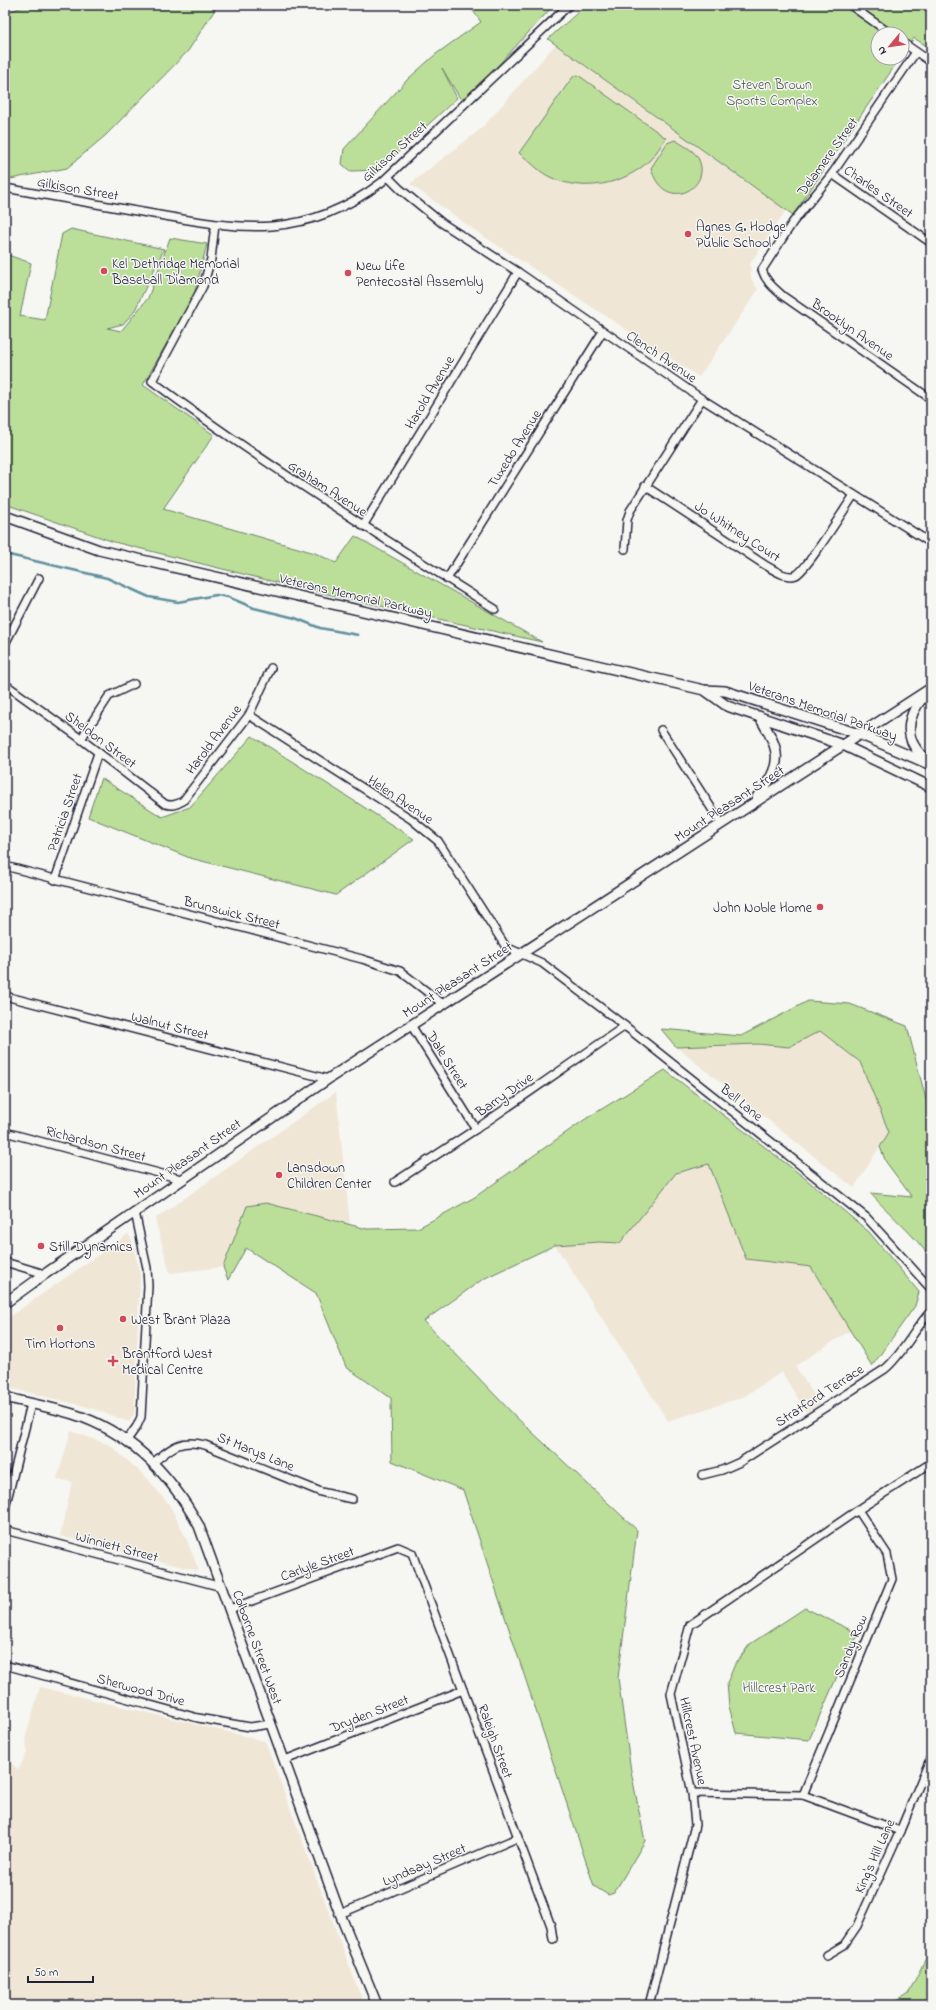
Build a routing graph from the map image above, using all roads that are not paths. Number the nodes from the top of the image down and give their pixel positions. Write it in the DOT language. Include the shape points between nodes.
graph roads {
  1 [pos="569,5"];
  2 [pos="850,5"];
  3 [pos="880,26"];
  4 [pos="910,48"];
  5 [pos="916,52"];
  6 [pos="931,62"];
  7 [pos="832,174"];
  8 [pos="388,177"];
  9 [pos="5,188"];
  10 [pos="215,225"];
  11 [pos="931,243"];
  12 [pos="518,272"];
  13 [pos="764,277"];
  14 [pos="603,331"];
  15 [pos="702,398"];
  16 [pos="931,399"];
  17 [pos="645,486"];
  18 [pos="854,495"];
  19 [pos="5,516"];
  20 [pos="363,526"];
  21 [pos="931,543"];
  22 [pos="625,549"];
  23 [pos="39,578"];
  24 [pos="447,578"];
  25 [pos="495,609"];
  26 [pos="5,644"];
  27 [pos="271,668"];
  28 [pos="5,684"];
  29 [pos="134,684"];
  30 [pos="930,688"];
  31 [pos="704,690"];
  32 [pos="249,715"];
  33 [pos="759,716"];
  34 [pos="661,730"];
  35 [pos="859,734"];
  36 [pos="81,739"];
  37 [pos="843,745"];
  38 [pos="98,753"];
  39 [pos="931,764"];
  40 [pos="931,787"];
  41 [pos="183,801"];
  42 [pos="752,803"];
  43 [pos="721,824"];
  44 [pos="5,866"];
  45 [pos="55,880"];
  46 [pos="522,954"];
  47 [pos="5,996"];
  48 [pos="443,1004"];
  49 [pos="411,1025"];
  50 [pos="625,1026"];
  51 [pos="328,1079"];
  52 [pos="476,1129"];
  53 [pos="5,1132"];
  54 [pos="181,1179"];
  55 [pos="395,1182"];
  56 [pos="135,1212"];
  57 [pos="5,1262"];
  58 [pos="45,1274"];
  59 [pos="931,1289"];
  60 [pos="5,1303"];
  61 [pos="931,1311"];
  62 [pos="5,1397"];
  63 [pos="31,1404"];
  64 [pos="127,1440"];
  65 [pos="154,1462"];
  66 [pos="931,1464"];
  67 [pos="702,1475"];
  68 [pos="352,1499"];
  69 [pos="5,1508"];
  70 [pos="858,1510"];
  71 [pos="5,1530"];
  72 [pos="412,1553"];
  73 [pos="222,1587"];
  74 [pos="230,1609"];
  75 [pos="5,1665"];
  76 [pos="463,1690"];
  77 [pos="271,1724"];
  78 [pos="931,1757"];
  79 [pos="285,1760"];
  80 [pos="692,1793"];
  81 [pos="803,1795"];
  82 [pos="900,1831"];
  83 [pos="517,1838"];
  84 [pos="340,1914"];
  85 [pos="553,1939"];
  86 [pos="827,1955"];
  87 [pos="377,2005"];
  88 [pos="649,2005"];
  1 -- 8 [label="street, Gilkison Street"];
  2 -- 3 [label="street"];
  4 -- 5 [label="street"];
  5 -- 6 [label="street"];
  5 -- 7 [label="street, Delamere Street"];
  7 -- 11 [label="street, Charles Street"];
  7 -- 13 [label="street, Delamere Street" via="793,222 762,270"];
  8 -- 10 [label="street, Gilkison Street" via="348,204 308,220 264,228"];
  8 -- 12 [label="street, Clench Avenue" via="433,217"];
  9 -- 10 [label="street, Gilkison Street"];
  10 -- 20 [label="street, Graham Avenue" via="211,259 203,286 152,381 223,434"];
  12 -- 14 [label="street, Clench Avenue"];
  12 -- 20 [label="street, Harold Avenue"];
  13 -- 16 [label="street, Brooklyn Avenue" via="783,296"];
  14 -- 15 [label="street, Clench Avenue"];
  14 -- 24 [label="street, Tuxedo Avenue"];
  15 -- 17 [label="street"];
  15 -- 18 [label="street, Clench Avenue"];
  17 -- 18 [label="street, Jo Whitney Court" via="765,565 789,576 797,575 810,563"];
  17 -- 22 [label="street" via="627,520"];
  18 -- 21 [label="street, Clench Avenue"];
  19 -- 31 [label="main road, Veterans Memorial Parkway" via="99,550"];
  20 -- 24 [label="street, Graham Avenue"];
  23 -- 26 [label="street"];
  24 -- 25 [label="street, Graham Avenue"];
  27 -- 32 [label="street, Harold Avenue"];
  28 -- 36 [label="street, Sheldon Street"];
  29 -- 36 [label="street" via="109,696"];
  30 -- 35 [label="main road, Mount Pleasant Street"];
  30 -- 39 [label="main road" via="916,705 909,727 913,746"];
  31 -- 33 [label="main road, Veterans Memorial Parkway" via="727,706"];
  31 -- 35 [label="main road, Veterans Memorial Parkway" via="725,691"];
  32 -- 41 [label="street, Harold Avenue"];
  32 -- 46 [label="street, Helen Avenue" via="411,819 438,841 506,947"];
  33 -- 37 [label="main road, Veterans Memorial Parkway"];
  33 -- 42 [label="main road" via="774,741 777,754 769,782"];
  34 -- 43 [label="street"];
  35 -- 37 [label="main road, Mount Pleasant Street"];
  35 -- 39 [label="main road, Veterans Memorial Parkway"];
  36 -- 38 [label="street, Sheldon Street"];
  37 -- 40 [label="main road, Veterans Memorial Parkway"];
  37 -- 42 [label="main road, Mount Pleasant Street"];
  38 -- 41 [label="street, Sheldon Street" via="165,804 176,805"];
  38 -- 45 [label="street, Patricia Street"];
  42 -- 43 [label="main road, Mount Pleasant Street"];
  43 -- 46 [label="main road, Mount Pleasant Street"];
  44 -- 45 [label="street, Brunswick Street"];
  45 -- 48 [label="street, Brunswick Street" via="362,958 400,971"];
  46 -- 48 [label="main road, Mount Pleasant Street"];
  46 -- 50 [label="street, Bell Lane" via="542,963"];
  47 -- 51 [label="street, Walnut Street"];
  48 -- 49 [label="main road, Mount Pleasant Street"];
  49 -- 51 [label="main road, Mount Pleasant Street"];
  49 -- 52 [label="street, Dale Street"];
  50 -- 52 [label="street, Barry Drive"];
  50 -- 59 [label="street, Bell Lane" via="868,1218"];
  51 -- 54 [label="main road, Mount Pleasant Street"];
  52 -- 55 [label="street, Barry Drive"];
  53 -- 54 [label="street, Richardson Street"];
  54 -- 56 [label="main road, Mount Pleasant Street"];
  56 -- 58 [label="main road, Mount Pleasant Street"];
  56 -- 64 [label="street" via="147,1268 148,1309 141,1417"];
  57 -- 58 [label="street"];
  58 -- 60 [label="main road, Mount Pleasant Street"];
  61 -- 67 [label="street, Stratford Terrace" via="885,1369 740,1462"];
  62 -- 63 [label="main road, Colborne Street West"];
  63 -- 64 [label="main road, Colborne Street West" via="74,1414"];
  63 -- 69 [label="street"];
  64 -- 65 [label="main road, Colborne Street West"];
  65 -- 68 [label="street, St Marys Lane" via="176,1445 193,1442 321,1492"];
  65 -- 73 [label="main road, Colborne Street West" via="187,1504 199,1526"];
  66 -- 70 [label="street, Hillcrest Avenue"];
  70 -- 80 [label="street, Hillcrest Avenue" via="690,1625 671,1694"];
  70 -- 81 [label="street, Sandy Row" via="887,1554 892,1578"];
  71 -- 73 [label="street, Winniett Street"];
  72 -- 74 [label="street, Carlyle Street" via="398,1547"];
  72 -- 76 [label="street, Raleigh Street"];
  73 -- 74 [label="main road, Colborne Street West"];
  74 -- 77 [label="main road, Colborne Street West"];
  75 -- 77 [label="street, Sherwood Drive" via="198,1718 250,1727"];
  76 -- 79 [label="street, Dryden Street"];
  76 -- 83 [label="street, Raleigh Street"];
  77 -- 79 [label="main road, Colborne Street West"];
  78 -- 82 [label="street, King's Hill Lane"];
  79 -- 84 [label="main road, Colborne Street West"];
  80 -- 81 [label="street"];
  80 -- 88 [label="street, Hillcrest Avenue" via="695,1825"];
  81 -- 82 [label="street"];
  82 -- 86 [label="street, King's Hill Lane" via="857,1926 844,1945"];
  83 -- 84 [label="street, Lyndsay Street"];
  83 -- 85 [label="street, Raleigh Street" via="551,1926"];
  84 -- 87 [label="main road, Colborne Street West"];
}
